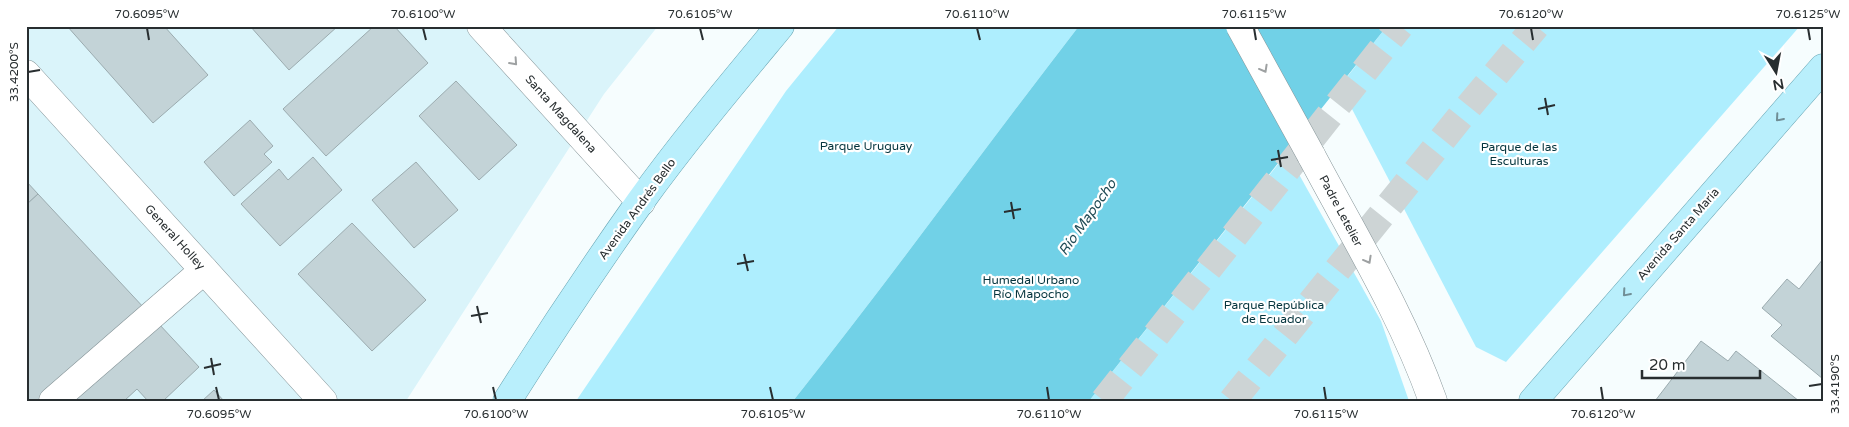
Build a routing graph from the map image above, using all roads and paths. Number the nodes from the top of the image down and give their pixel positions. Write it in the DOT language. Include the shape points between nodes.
graph roads {
  1 [pos="481,26"];
  2 [pos="780,26"];
  3 [pos="1240,26"];
  4 [pos="1823,68"];
  5 [pos="26,74"];
  6 [pos="640,202"];
  7 [pos="204,270"];
  8 [pos="53,401"];
  9 [pos="323,401"];
  10 [pos="507,401"];
  11 [pos="1433,401"];
  12 [pos="1533,401"];
  1 -- 6 [label="street, Santa Magdalena, one-way"];
  2 -- 6 [label="main road, Avenida Andrés Bello"];
  3 -- 11 [label="street, Padre Letelier, one-way, bridge" via="1392,303"];
  4 -- 12 [label="main road, Avenida Santa María, one-way"];
  5 -- 7 [label="street, General Holley"];
  6 -- 10 [label="main road, Avenida Andrés Bello"];
  7 -- 8 [label="street"];
  7 -- 9 [label="street, General Holley"];
}
